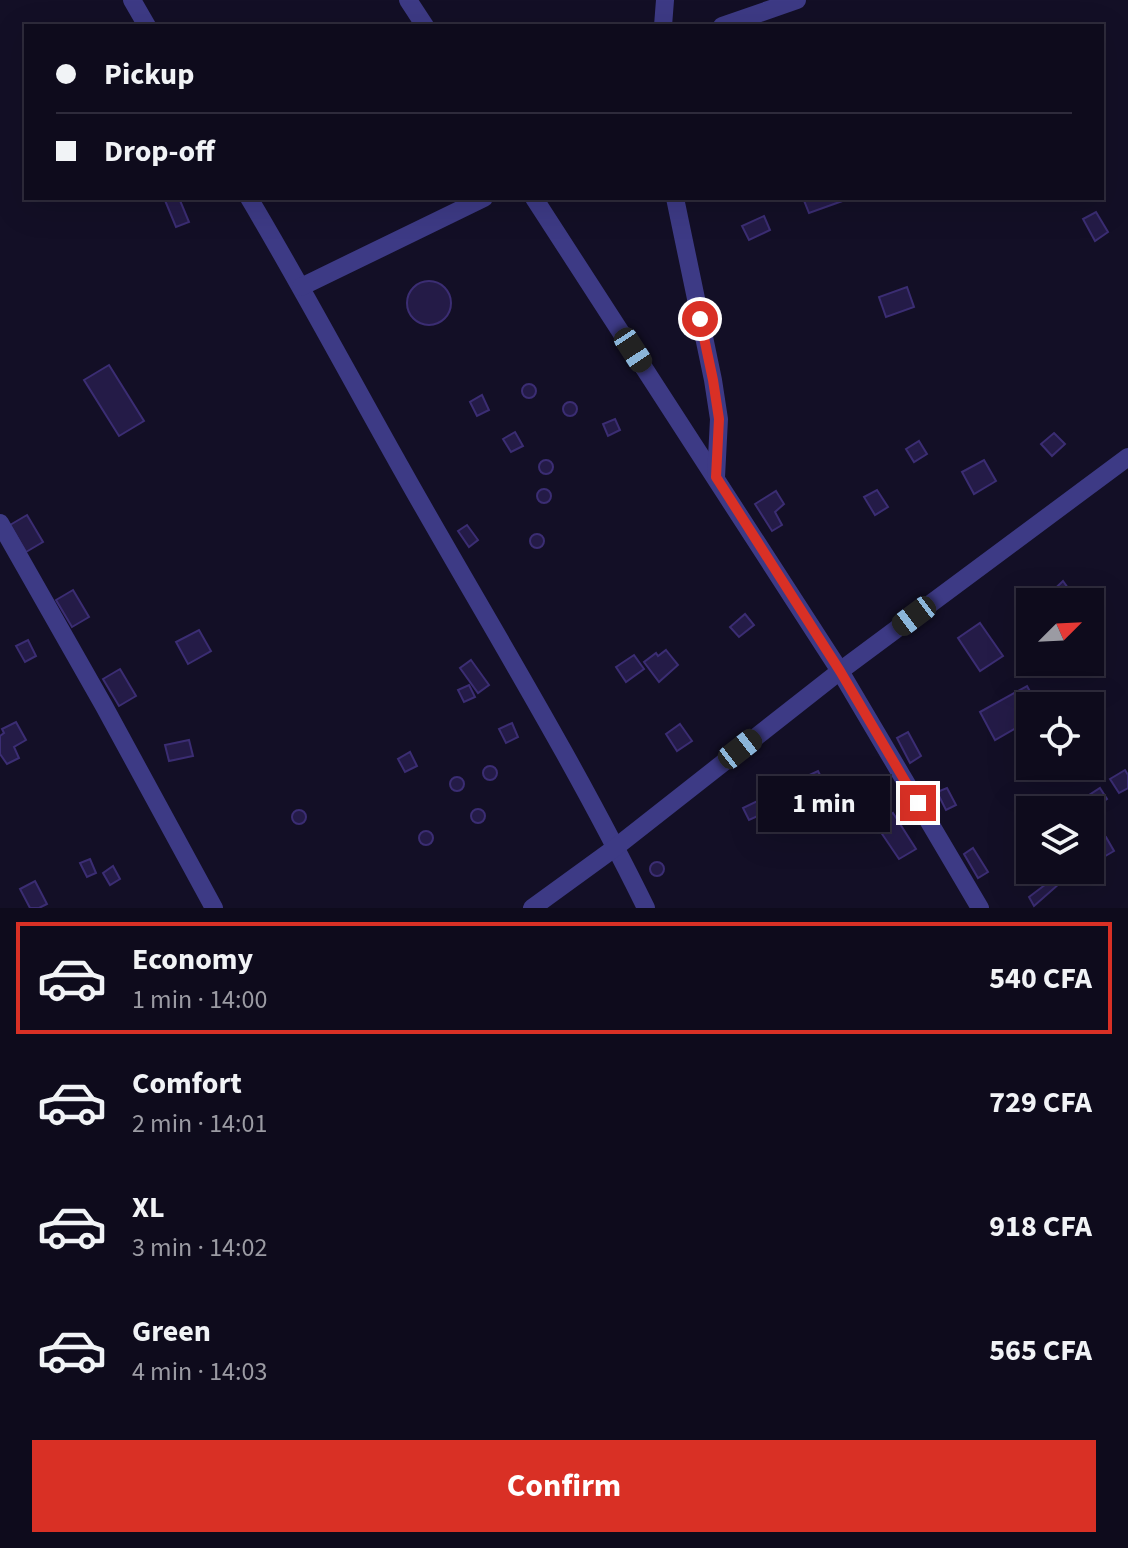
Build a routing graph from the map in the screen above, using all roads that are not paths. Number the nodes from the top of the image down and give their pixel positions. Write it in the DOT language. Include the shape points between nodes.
graph roads {
  1 [pos="132,0"];
  2 [pos="408,0"];
  3 [pos="665,0"];
  4 [pos="797,0"];
  5 [pos="146,24"];
  6 [pos="424,24"];
  7 [pos="663,24"];
  8 [pos="728,24"];
  9 [pos="250,200"];
  10 [pos="480,200"];
  11 [pos="535,200"];
  12 [pos="675,200"];
  13 [pos="301,287"];
  14 [pos="1128,457"];
  15 [pos="716,477"];
  16 [pos="0,523"];
  17 [pos="840,671"];
  18 [pos="616,847"];
  19 [pos="214,908"];
  20 [pos="532,908"];
  21 [pos="646,908"];
  22 [pos="980,908"];
  1 -- 5 [label="street"];
  2 -- 6 [label="street"];
  3 -- 7 [label="street"];
  4 -- 8 [label="street"];
  9 -- 13 [label="street"];
  10 -- 13 [label="street"];
  11 -- 15 [label="street"];
  12 -- 15 [label="street" via="719,419"];
  13 -- 18 [label="street"];
  14 -- 17 [label="street"];
  15 -- 17 [label="street"];
  16 -- 19 [label="street"];
  17 -- 18 [label="street"];
  17 -- 22 [label="street"];
  18 -- 20 [label="street"];
  18 -- 21 [label="street"];
}
